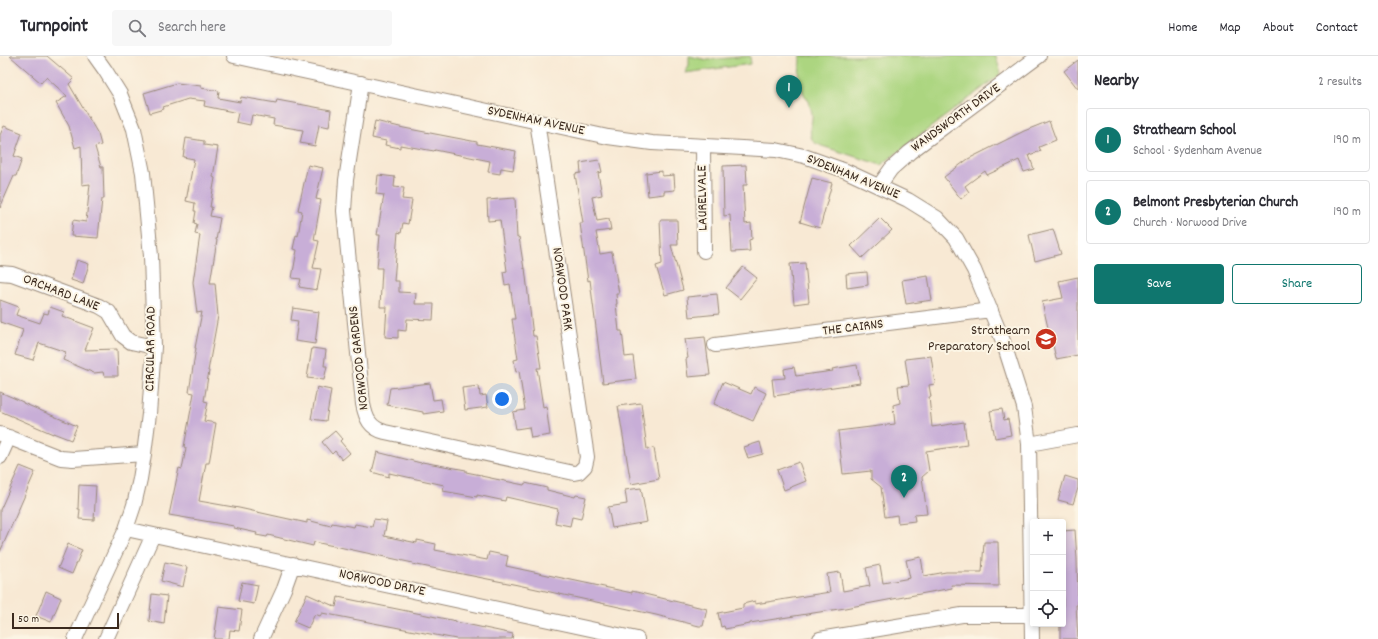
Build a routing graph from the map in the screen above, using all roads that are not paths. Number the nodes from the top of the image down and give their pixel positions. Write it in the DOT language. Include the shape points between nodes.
graph roads {
  1 [pos="95,56"];
  2 [pos="234,56"];
  3 [pos="1039,56"];
  4 [pos="361,83"];
  5 [pos="537,121"];
  6 [pos="703,146"];
  7 [pos="879,186"];
  8 [pos="704,251"];
  9 [pos="0,273"];
  10 [pos="991,310"];
  11 [pos="715,345"];
  12 [pos="154,348"];
  13 [pos="4,435"];
  14 [pos="1078,435"];
  15 [pos="1030,444"];
  16 [pos="144,454"];
  17 [pos="0,457"];
  18 [pos="587,458"];
  19 [pos="126,529"];
  20 [pos="153,535"];
  21 [pos="293,564"];
  22 [pos="1031,591"];
  23 [pos="1030,615"];
  24 [pos="1032,627"];
  25 [pos="622,637"];
  26 [pos="75,639"];
  27 [pos="106,639"];
  28 [pos="261,639"];
  29 [pos="637,639"];
  30 [pos="820,639"];
  31 [pos="1032,639"];
  1 -- 12 [label="street, CIRCULAR ROAD" via="120,94 134,129 143,173 151,256"];
  2 -- 4 [label="street, SYDENHAM AVENUE"];
  3 -- 7 [label="street, WANDSWORTH DRIVE" via="910,152 891,169"];
  4 -- 5 [label="street, SYDENHAM AVENUE"];
  4 -- 18 [label="street, NORWOOD GARDENS" via="346,180 344,211 363,404 367,419 374,428 385,432 570,472 582,470"];
  5 -- 6 [label="street, SYDENHAM AVENUE" via="608,137"];
  5 -- 18 [label="street, NORWOOD PARK"];
  6 -- 7 [label="street, SYDENHAM AVENUE" via="776,150 804,156"];
  6 -- 8 [label="street, LAURELVALE"];
  7 -- 10 [label="street, SYDENHAM AVENUE" via="937,218 956,238 974,270"];
  9 -- 12 [label="street, ORCHARD LANE" via="12,274 99,306 109,312 123,336 131,342"];
  10 -- 11 [label="street, THE CAIRNS"];
  10 -- 15 [label="street, SYDENHAM AVENUE" via="1014,372 1024,407"];
  12 -- 16 [label="street, CIRCULAR ROAD"];
  13 -- 16 [label="street" via="61,458"];
  13 -- 17 [label="street"];
  14 -- 15 [label="street"];
  15 -- 22 [label="street, SYDENHAM AVENUE"];
  16 -- 19 [label="street, CIRCULAR ROAD"];
  19 -- 20 [label="street, NORWOOD DRIVE"];
  19 -- 26 [label="street, CIRCULAR ROAD"];
  20 -- 21 [label="street, NORWOOD DRIVE"];
  20 -- 27 [label="street"];
  21 -- 25 [label="street, NORWOOD DRIVE"];
  21 -- 28 [label="street"];
  23 -- 30 [label="street" via="962,615"];
  24 -- 31 [label="street, SYDENHAM AVENUE"];
  25 -- 29 [label="street, NORWOOD DRIVE"];
}
